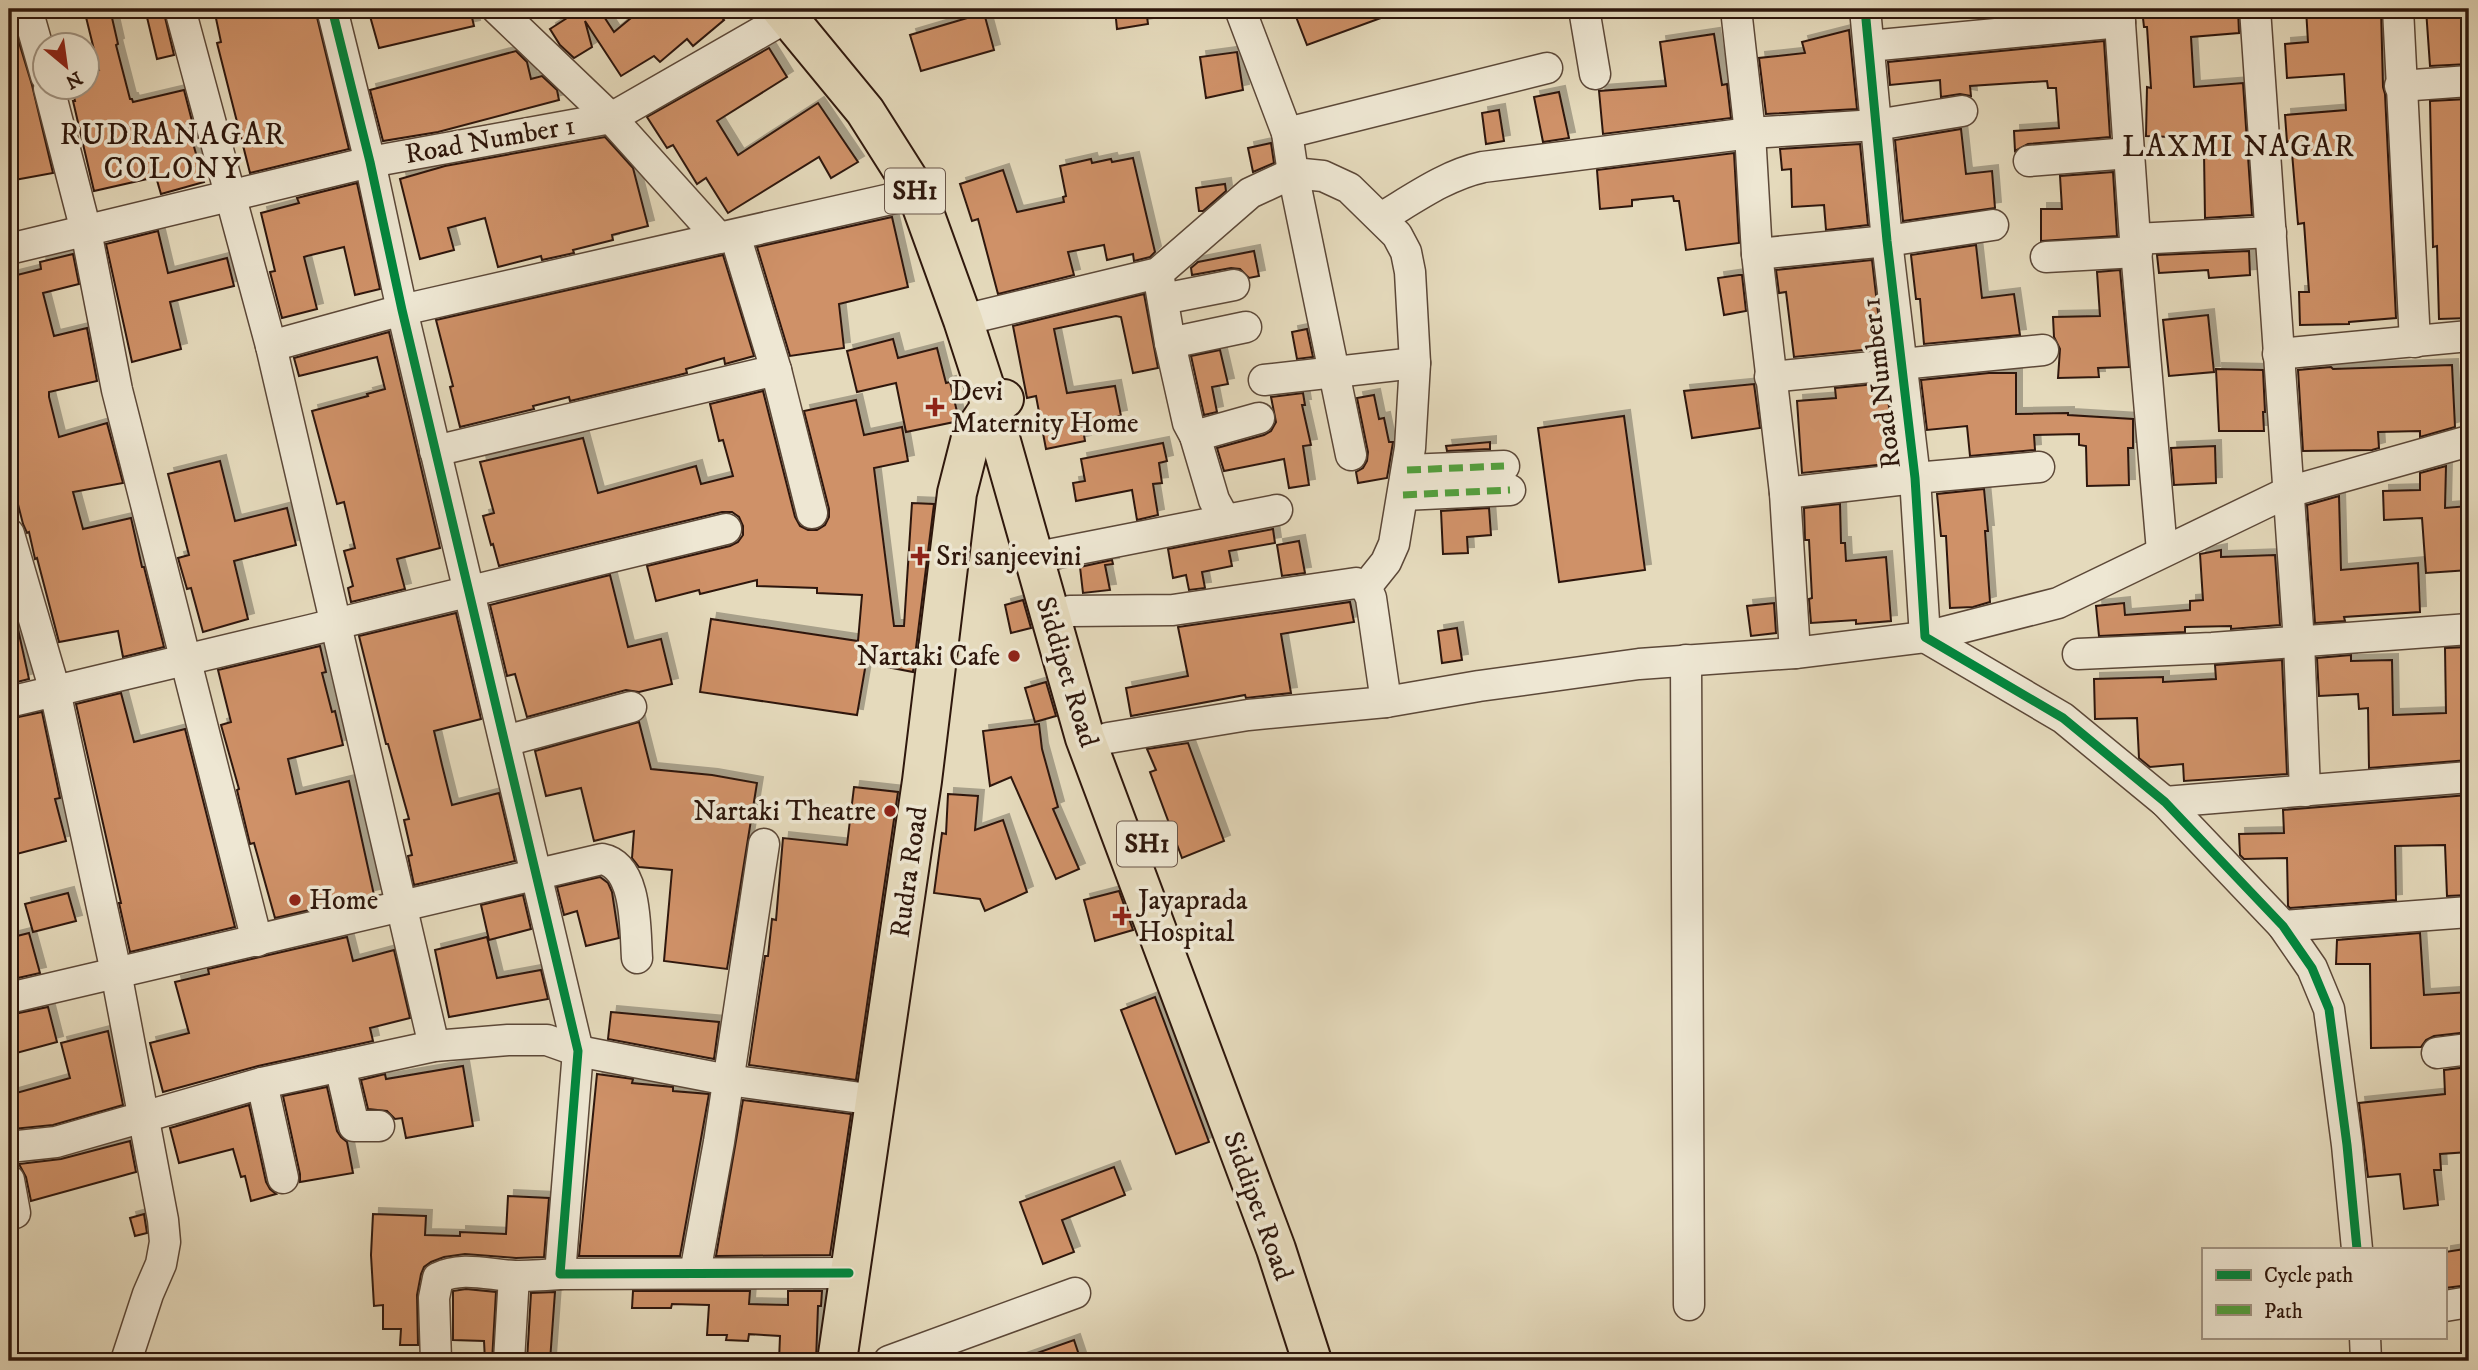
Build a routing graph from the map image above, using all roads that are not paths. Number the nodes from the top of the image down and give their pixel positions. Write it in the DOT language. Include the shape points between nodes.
graph roads {
  1 [pos="27,9"];
  2 [pos="180,9"];
  3 [pos="332,9"];
  4 [pos="497,9"];
  5 [pos="1240,9"];
  6 [pos="1584,9"];
  7 [pos="1736,9"];
  8 [pos="1865,9"];
  9 [pos="2255,9"];
  10 [pos="2398,9"];
  11 [pos="793,11"];
  12 [pos="2120,15"];
  13 [pos="34,32"];
  14 [pos="1868,46"];
  15 [pos="1547,68"];
  16 [pos="1595,74"];
  17 [pos="2469,81"];
  18 [pos="2400,86"];
  19 [pos="53,102"];
  20 [pos="1962,111"];
  21 [pos="611,118"];
  22 [pos="1876,125"];
  23 [pos="1287,133"];
  24 [pos="1750,134"];
  25 [pos="2129,153"];
  26 [pos="2029,161"];
  27 [pos="370,162"];
  28 [pos="1293,173"];
  29 [pos="917,193"];
  30 [pos="229,197"];
  31 [pos="1381,218"];
  32 [pos="1993,225"];
  33 [pos="86,231"];
  34 [pos="2271,232"];
  35 [pos="727,237"];
  36 [pos="1887,241"];
  37 [pos="2136,246"];
  38 [pos="9,249"];
  39 [pos="1758,254"];
  40 [pos="2046,257"];
  41 [pos="1234,285"];
  42 [pos="1160,286"];
  43 [pos="402,310"];
  44 [pos="972,318"];
  45 [pos="1246,327"];
  46 [pos="2469,336"];
  47 [pos="2415,342"];
  48 [pos="1170,343"];
  49 [pos="271,346"];
  50 [pos="2043,350"];
  51 [pos="2278,354"];
  52 [pos="1415,363"];
  53 [pos="1903,363"];
  54 [pos="776,370"];
  55 [pos="1334,373"];
  56 [pos="1770,377"];
  57 [pos="1264,380"];
  58 [pos="998,402"];
  59 [pos="1259,418"];
  60 [pos="1195,436"];
  61 [pos="2469,441"];
  62 [pos="435,451"];
  63 [pos="1351,455"];
  64 [pos="2039,467"];
  65 [pos="1507,478"];
  66 [pos="1915,478"];
  67 [pos="1405,483"];
  68 [pos="1014,487"];
  69 [pos="2288,492"];
  70 [pos="957,493"];
  71 [pos="1784,493"];
  72 [pos="1277,510"];
  73 [pos="812,513"];
  74 [pos="1225,520"];
  75 [pos="726,529"];
  76 [pos="9,534"];
  77 [pos="2162,551"];
  78 [pos="1053,554"];
  79 [pos="1366,587"];
  80 [pos="470,593"];
  81 [pos="1070,611"];
  82 [pos="336,623"];
  83 [pos="2469,629"];
  84 [pos="1924,637"];
  85 [pos="2299,642"];
  86 [pos="1795,653"];
  87 [pos="2078,654"];
  88 [pos="186,660"];
  89 [pos="1686,660"];
  90 [pos="55,691"];
  91 [pos="9,702"];
  92 [pos="1386,702"];
  93 [pos="631,707"];
  94 [pos="1108,738"];
  95 [pos="505,741"];
  96 [pos="2469,777"];
  97 [pos="2305,791"];
  98 [pos="2165,802"];
  99 [pos="764,844"];
  100 [pos="538,875"];
  101 [pos="402,906"];
  102 [pos="2469,912"];
  103 [pos="2283,926"];
  104 [pos="257,941"];
  105 [pos="637,958"];
  106 [pos="116,972"];
  107 [pos="9,998"];
  108 [pos="434,1046"];
  109 [pos="2469,1049"];
  110 [pos="578,1051"];
  111 [pos="2437,1053"];
  112 [pos="340,1066"];
  113 [pos="728,1080"];
  114 [pos="261,1083"];
  115 [pos="876,1100"];
  116 [pos="142,1119"];
  117 [pos="379,1126"];
  118 [pos="9,1147"];
  119 [pos="283,1178"];
  120 [pos="9,1180"];
  121 [pos="15,1213"];
  122 [pos="2357,1248"];
  123 [pos="695,1273"];
  124 [pos="849,1273"];
  125 [pos="560,1274"];
  126 [pos="514,1276"];
  127 [pos="1075,1293"];
  128 [pos="2469,1302"];
  129 [pos="1689,1305"];
  130 [pos="2446,1306"];
  131 [pos="2365,1338"];
  132 [pos="127,1361"];
  133 [pos="436,1361"];
  134 [pos="509,1361"];
  135 [pos="837,1361"];
  136 [pos="889,1361"];
  137 [pos="1312,1361"];
  138 [pos="1341,1361"];
  139 [pos="2366,1361"];
  1 -- 13 [label="street"];
  2 -- 30 [label="street"];
  3 -- 27 [label="street"];
  4 -- 21 [label="street"];
  5 -- 23 [label="street"];
  6 -- 16 [label="street"];
  7 -- 24 [label="street"];
  8 -- 14 [label="street, Road Number 1"];
  9 -- 34 [label="street"];
  10 -- 18 [label="street"];
  11 -- 21 [label="street, Road Number 1"];
  11 -- 29 [label="main road, Siddipet Road / SH1"];
  11 -- 44 [label="main road, Siddipet Road / SH1" via="880,91 926,171 957,242"];
  12 -- 14 [label="street"];
  12 -- 25 [label="street"];
  14 -- 22 [label="street, Road Number 1"];
  15 -- 23 [label="street"];
  17 -- 18 [label="street"];
  18 -- 47 [label="street"];
  19 -- 33 [label="street"];
  20 -- 22 [label="street"];
  21 -- 27 [label="street, Road Number 1"];
  21 -- 35 [label="street"];
  22 -- 24 [label="street"];
  22 -- 36 [label="street, Road Number 1"];
  23 -- 28 [label="street"];
  24 -- 31 [label="street" via="1465,171"];
  24 -- 39 [label="street"];
  25 -- 26 [label="street"];
  25 -- 37 [label="street"];
  27 -- 30 [label="street, Road Number 1"];
  27 -- 43 [label="street"];
  28 -- 31 [label="street" via="1323,176 1349,188"];
  28 -- 42 [label="street" via="1250,193"];
  28 -- 55 [label="street"];
  29 -- 35 [label="street"];
  29 -- 44 [label="main road, Siddipet Road / SH1"];
  30 -- 33 [label="street, Road Number 1"];
  30 -- 49 [label="street"];
  31 -- 52 [label="street" via="1406,252"];
  32 -- 36 [label="street"];
  33 -- 38 [label="street, Road Number 1"];
  33 -- 88 [label="street" via="117,390"];
  34 -- 37 [label="street"];
  34 -- 51 [label="street"];
  35 -- 43 [label="street"];
  35 -- 54 [label="street"];
  36 -- 39 [label="street"];
  36 -- 53 [label="street, Road Number 1"];
  37 -- 40 [label="street"];
  37 -- 77 [label="street"];
  39 -- 56 [label="street"];
  41 -- 42 [label="street"];
  42 -- 44 [label="street"];
  42 -- 48 [label="street"];
  43 -- 49 [label="street"];
  43 -- 62 [label="street"];
  44 -- 58 [label="main road, Siddipet Road / SH1"];
  45 -- 48 [label="street"];
  46 -- 47 [label="street"];
  47 -- 51 [label="street"];
  48 -- 60 [label="street"];
  49 -- 82 [label="street"];
  50 -- 53 [label="street"];
  51 -- 69 [label="street"];
  52 -- 55 [label="street"];
  52 -- 67 [label="street"];
  53 -- 56 [label="street"];
  53 -- 66 [label="street, Road Number 1"];
  54 -- 62 [label="street"];
  54 -- 73 [label="street"];
  55 -- 57 [label="street"];
  55 -- 63 [label="street"];
  56 -- 71 [label="street"];
  58 -- 68 [label="main road, Siddipet Road / SH1"];
  58 -- 70 [label="main road, Rudra Road" via="972,434"];
  58 -- 78 [label="main road, Siddipet Road / SH1"];
  59 -- 60 [label="street"];
  60 -- 74 [label="street" via="1214,500"];
  61 -- 69 [label="street"];
  62 -- 80 [label="street"];
  64 -- 66 [label="street"];
  65 -- 67 [label="street"];
  66 -- 71 [label="street"];
  66 -- 84 [label="street, Road Number 1"];
  67 -- 79 [label="street" via="1394,544 1387,562"];
  68 -- 70 [label="main road"];
  68 -- 137 [label="main road, Siddipet Road / SH1" via="1085,738 1276,1249"];
  69 -- 77 [label="street"];
  69 -- 85 [label="street"];
  70 -- 115 [label="main road, Rudra Road"];
  71 -- 86 [label="street"];
  72 -- 74 [label="street"];
  74 -- 78 [label="street"];
  75 -- 80 [label="street"];
  76 -- 90 [label="street"];
  77 -- 84 [label="street" via="2058,603"];
  78 -- 81 [label="main road, Siddipet Road / SH1"];
  79 -- 81 [label="street" via="1356,583 1173,610"];
  79 -- 92 [label="street"];
  80 -- 82 [label="street"];
  80 -- 95 [label="street"];
  81 -- 94 [label="main road, Siddipet Road / SH1"];
  82 -- 88 [label="street"];
  82 -- 101 [label="street"];
  83 -- 85 [label="street"];
  84 -- 86 [label="street"];
  84 -- 98 [label="street" via="2063,718"];
  85 -- 87 [label="street"];
  85 -- 97 [label="street"];
  86 -- 89 [label="street"];
  88 -- 90 [label="street"];
  88 -- 104 [label="street"];
  89 -- 92 [label="street"];
  89 -- 129 [label="street"];
  90 -- 91 [label="street"];
  90 -- 106 [label="street"];
  92 -- 94 [label="street" via="1248,715"];
  93 -- 95 [label="street"];
  94 -- 138 [label="main road, Siddipet Road / SH1"];
  95 -- 100 [label="street"];
  96 -- 97 [label="street"];
  97 -- 98 [label="street"];
  98 -- 103 [label="street"];
  99 -- 113 [label="street"];
  100 -- 101 [label="street"];
  100 -- 105 [label="street" via="608,860 631,890"];
  100 -- 110 [label="street"];
  101 -- 104 [label="street"];
  101 -- 108 [label="street"];
  102 -- 103 [label="street"];
  103 -- 122 [label="street" via="2312,968 2329,1009"];
  104 -- 106 [label="street"];
  106 -- 107 [label="street"];
  106 -- 116 [label="street"];
  108 -- 110 [label="street" via="547,1040"];
  108 -- 112 [label="street"];
  109 -- 111 [label="street"];
  110 -- 113 [label="street"];
  110 -- 125 [label="street"];
  112 -- 114 [label="street"];
  112 -- 117 [label="street" via="354,1126"];
  113 -- 115 [label="street"];
  113 -- 123 [label="street"];
  114 -- 116 [label="street"];
  114 -- 119 [label="street"];
  115 -- 124 [label="main road, Rudra Road"];
  116 -- 118 [label="street" via="56,1142"];
  116 -- 132 [label="street" via="165,1242"];
  120 -- 121 [label="street"];
  123 -- 124 [label="street"];
  123 -- 125 [label="street"];
  124 -- 135 [label="main road, Rudra Road"];
  125 -- 126 [label="street"];
  126 -- 133 [label="street" via="470,1272 438,1278 434,1298"];
  126 -- 134 [label="street"];
  127 -- 136 [label="street"];
  128 -- 130 [label="street"];
  131 -- 139 [label="street"];
}
